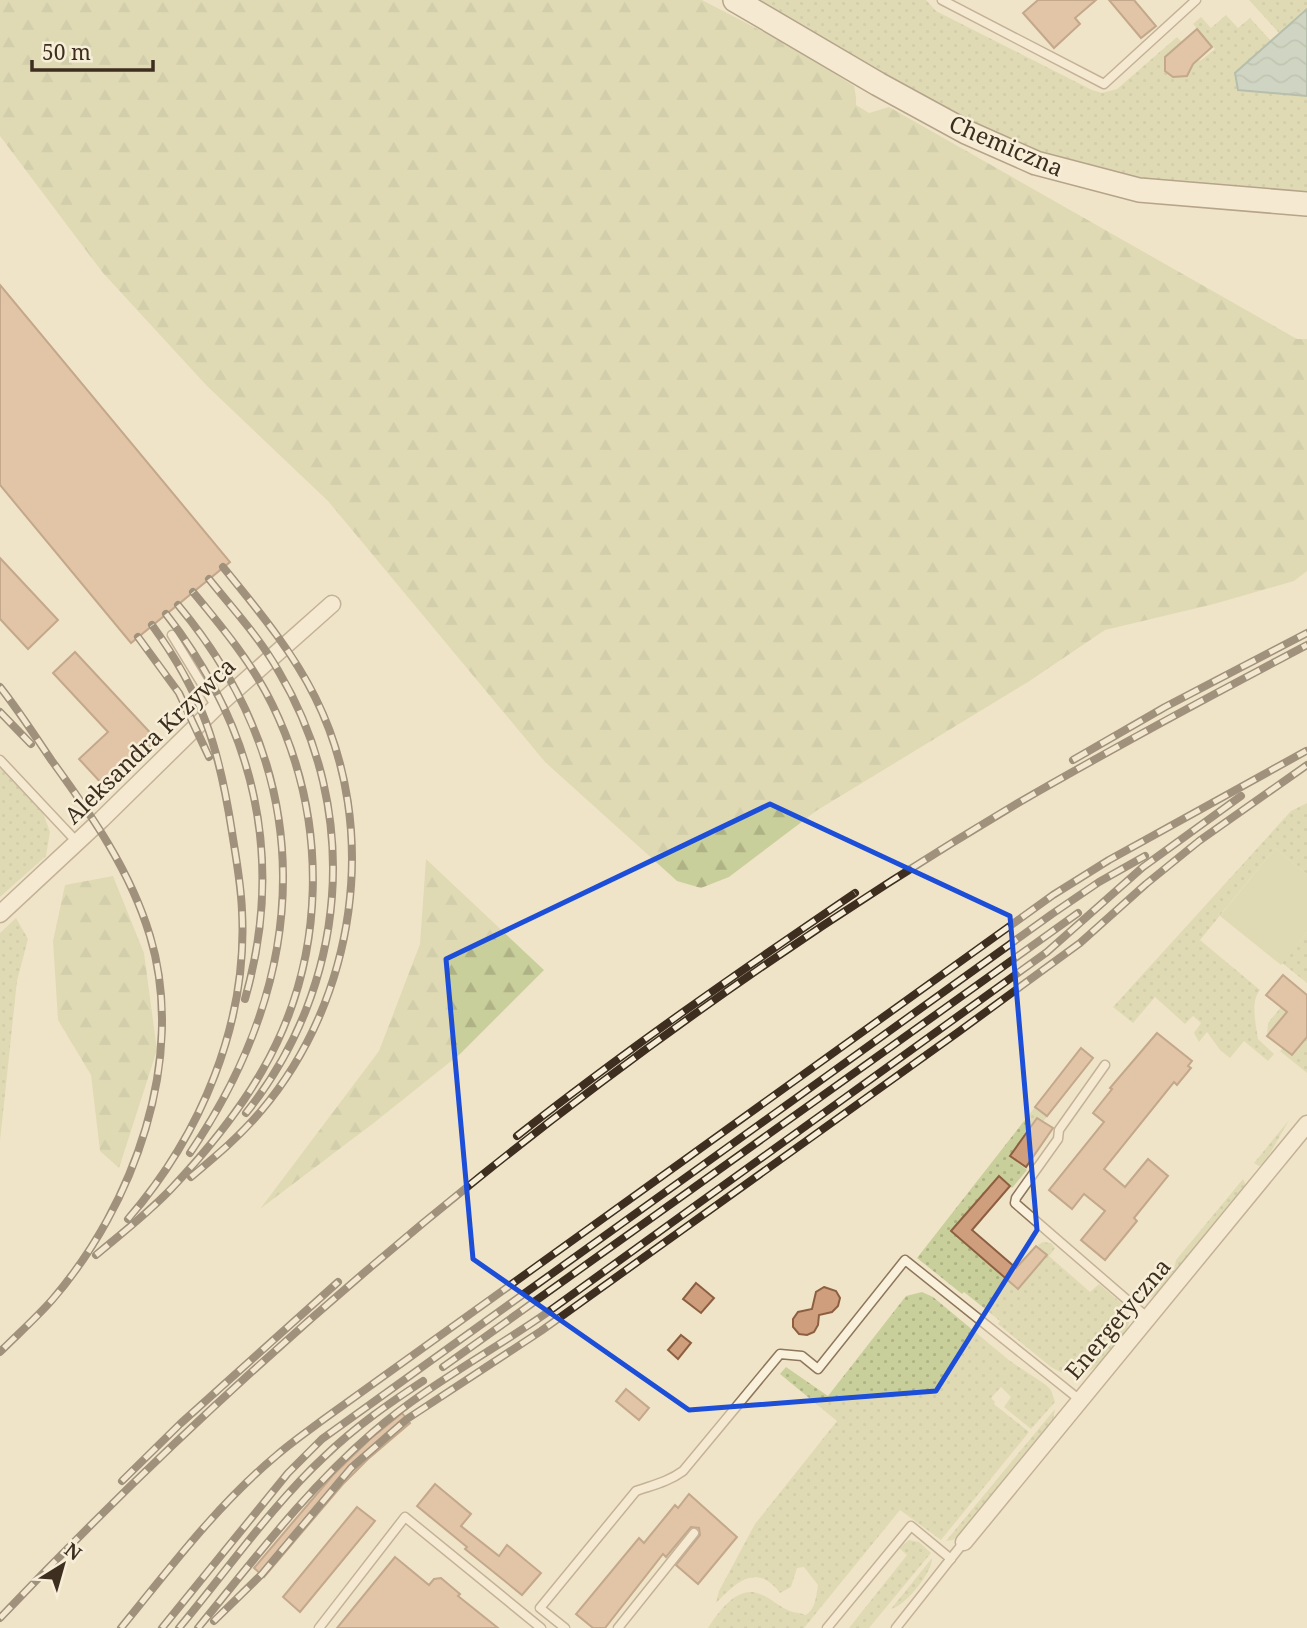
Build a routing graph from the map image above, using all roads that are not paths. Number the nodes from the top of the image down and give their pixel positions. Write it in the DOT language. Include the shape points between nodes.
graph roads {
  1 [pos="735,0"];
  2 [pos="942,0"];
  3 [pos="1196,0"];
  4 [pos="1307,204"];
  5 [pos="332,604"];
  6 [pos="172,635"];
  7 [pos="216,707"];
  8 [pos="0,760"];
  9 [pos="77,842"];
  10 [pos="0,914"];
  11 [pos="1105,1065"];
  12 [pos="1307,1124"];
  13 [pos="1148,1318"];
  14 [pos="1080,1400"];
  15 [pos="694,1532"];
  16 [pos="964,1542"];
  17 [pos="951,1559"];
  18 [pos="563,1627"];
  19 [pos="319,1628"];
  20 [pos="541,1628"];
  21 [pos="546,1628"];
  22 [pos="618,1628"];
  23 [pos="827,1628"];
  24 [pos="896,1628"];
  1 -- 4 [label="street, Chemiczna" via="966,132 1036,163 1139,190"];
  2 -- 3 [label="lane" via="1104,84"];
  5 -- 7 [label="street, Aleksandra Krzywca"];
  6 -- 7 [label="lane"];
  7 -- 9 [label="street, Aleksandra Krzywca"];
  8 -- 9 [label="lane"];
  9 -- 10 [label="street, Aleksandra Krzywca"];
  11 -- 13 [label="lane" via="1015,1203"];
  12 -- 13 [label="street, Energetyczna"];
  13 -- 14 [label="street, Energetyczna"];
  14 -- 16 [label="street, Energetyczna"];
  14 -- 18 [label="lane" via="905,1260 818,1369 802,1356 780,1354 683,1471 636,1492 540,1608"];
  15 -- 22 [label="lane"];
  16 -- 17 [label="lane"];
  17 -- 23 [label="lane" via="911,1526"];
  17 -- 24 [label="lane"];
  18 -- 21 [label="lane"];
  19 -- 20 [label="lane" via="405,1517"];
}
